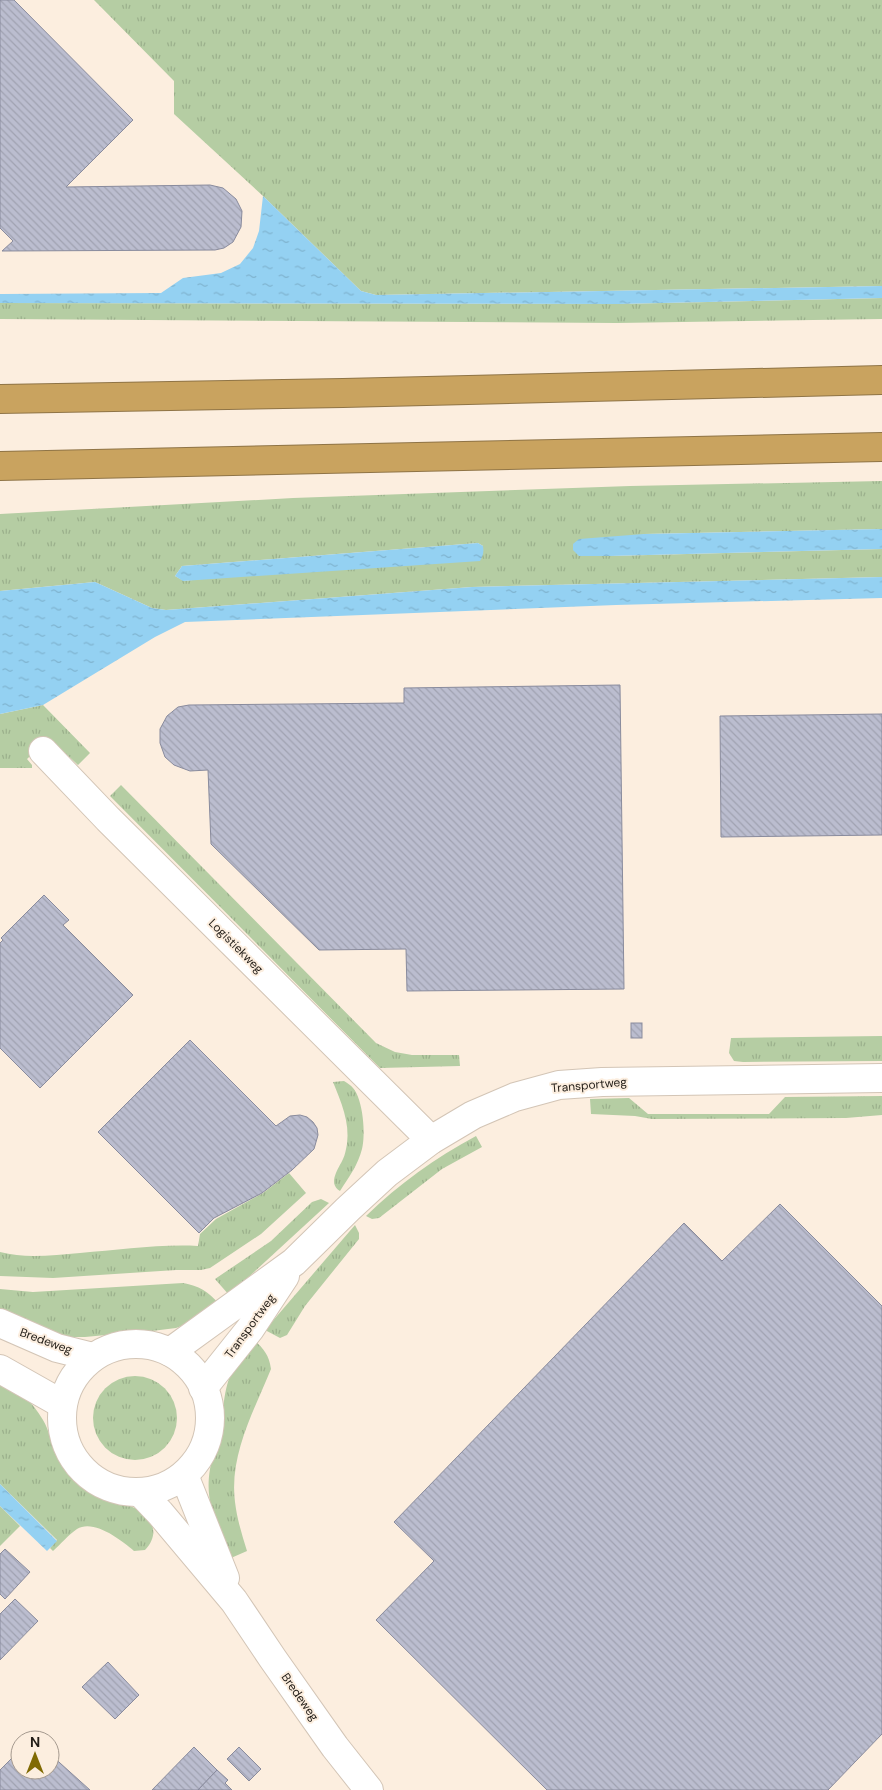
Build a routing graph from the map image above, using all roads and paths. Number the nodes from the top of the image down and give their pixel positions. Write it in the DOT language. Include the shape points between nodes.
graph roads {
  1 [pos="882,380"];
  2 [pos="0,399"];
  3 [pos="882,446"];
  4 [pos="0,466"];
  5 [pos="43,751"];
  6 [pos="882,1078"];
  7 [pos="430,1140"];
  8 [pos="294,1262"];
  9 [pos="0,1323"];
  10 [pos="170,1352"];
  11 [pos="93,1357"];
  12 [pos="0,1369"];
  13 [pos="203,1388"];
  14 [pos="62,1404"];
  15 [pos="184,1475"];
  16 [pos="140,1492"];
  17 [pos="234,1601"];
  18 [pos="369,1790"];
  1 -- 2 [label="highway"];
  3 -- 4 [label="highway"];
  5 -- 7 [label="street, Logistiekweg"];
  6 -- 7 [label="street, Transportweg" via="620,1081 559,1085 515,1097 473,1115"];
  7 -- 8 [label="street, Transportweg" via="387,1173"];
  8 -- 10 [label="street, Transportweg"];
  8 -- 13 [label="street, Transportweg" via="250,1329"];
  9 -- 11 [label="street, Bredeweg" via="57,1348"];
  10 -- 11 [label="street" via="131,1344 105,1350"];
  10 -- 13 [label="street" via="190,1367"];
  11 -- 14 [label="street" via="73,1378"];
  12 -- 14 [label="street"];
  13 -- 15 [label="street" via="210,1411 208,1434 199,1457"];
  14 -- 16 [label="street" via="64,1438 79,1467 107,1487"];
  15 -- 16 [label="street" via="163,1487"];
  15 -- 17 [label="street, Bredeweg"];
  16 -- 17 [label="street, Bredeweg"];
  17 -- 18 [label="street, Bredeweg"];
}
